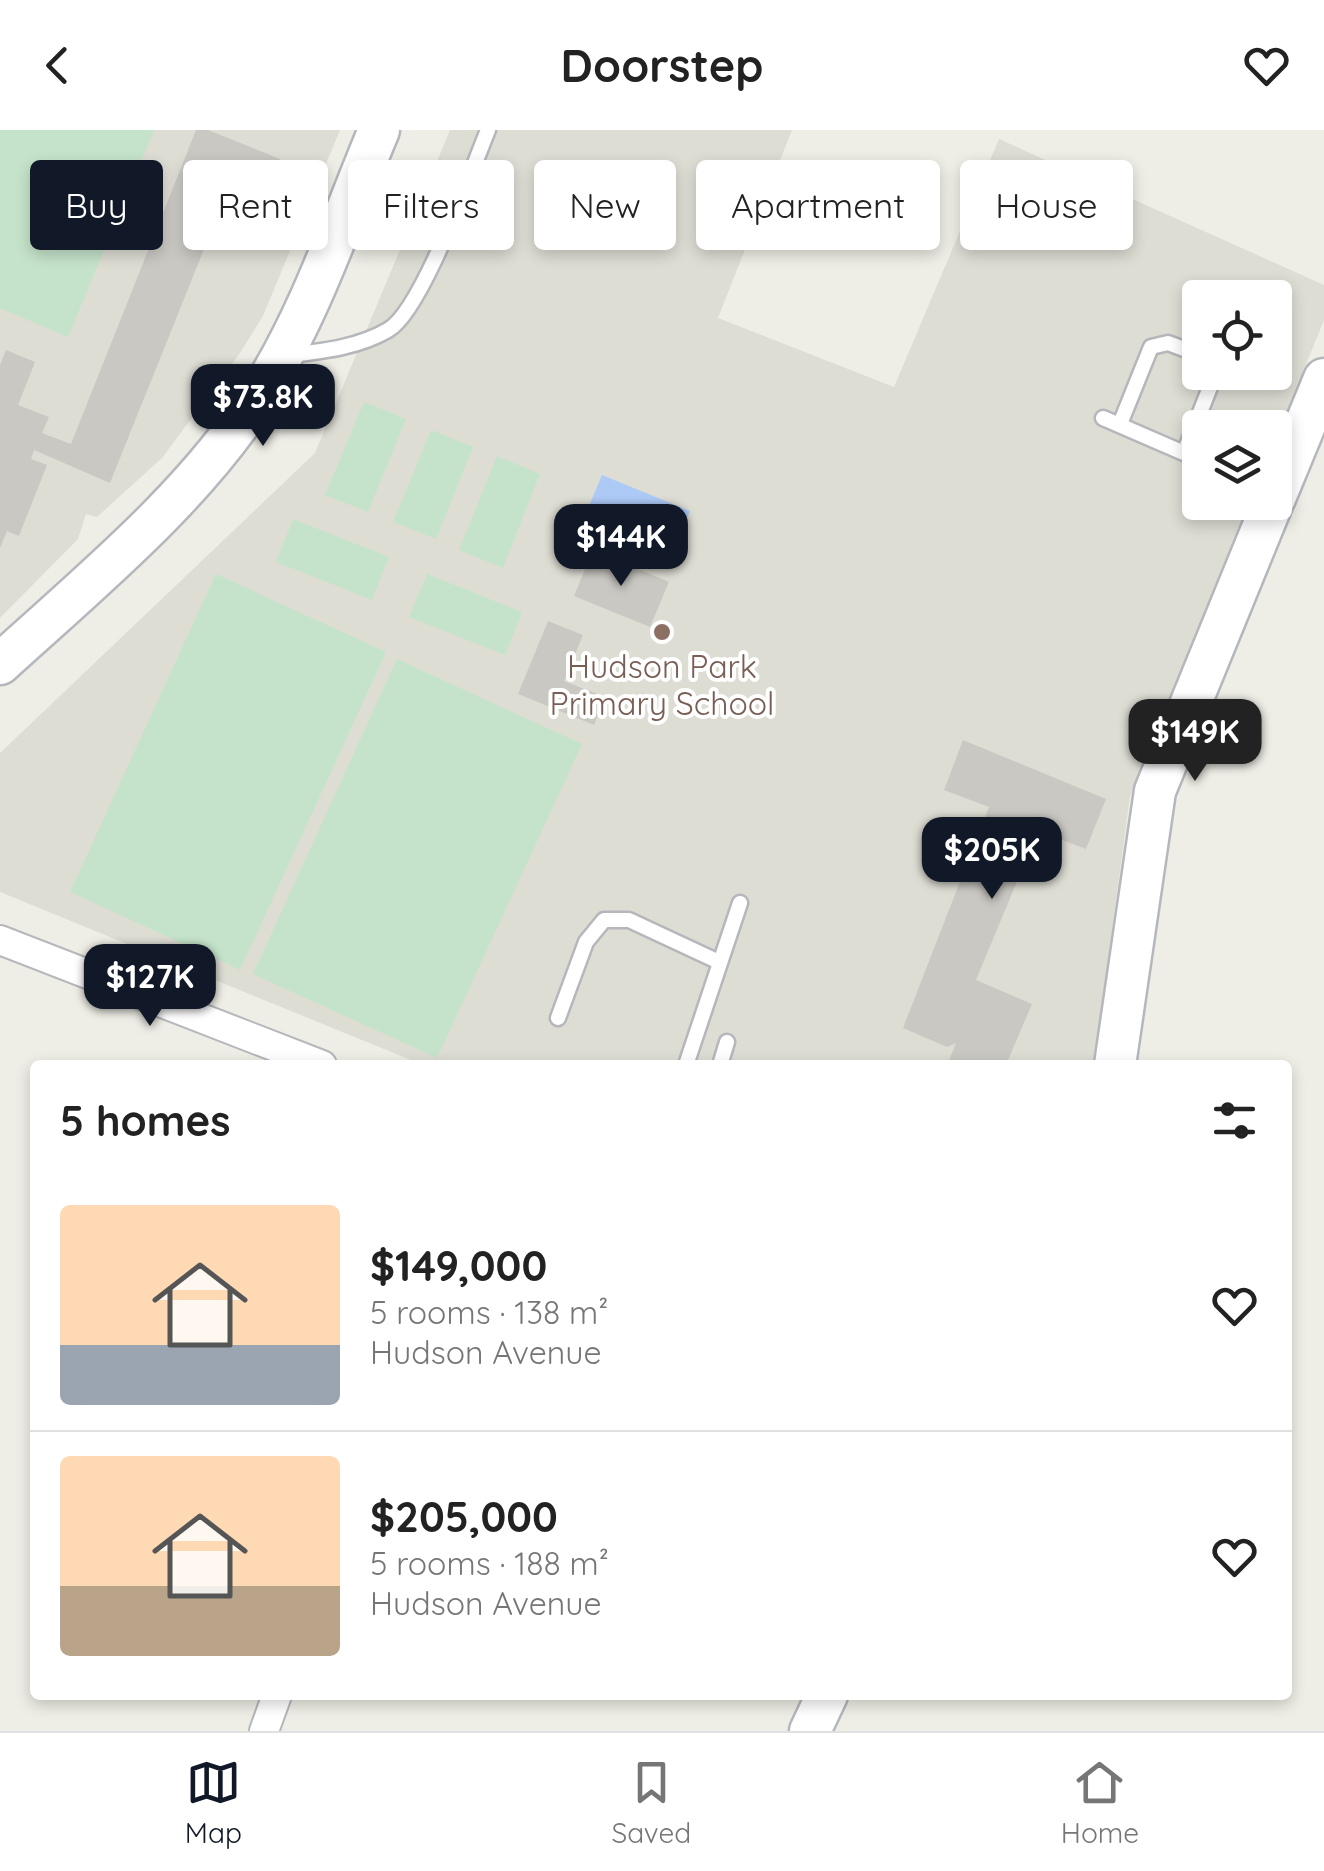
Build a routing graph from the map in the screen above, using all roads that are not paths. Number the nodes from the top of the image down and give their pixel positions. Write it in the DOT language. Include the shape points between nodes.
graph roads {
  1 [pos="379,130"];
  2 [pos="488,130"];
  3 [pos="1182,348"];
  4 [pos="280,356"];
  5 [pos="1324,379"];
  6 [pos="1103,418"];
  7 [pos="1120,424"];
  8 [pos="1182,452"];
  9 [pos="1292,456"];
  10 [pos="1266,520"];
  11 [pos="0,664"];
  12 [pos="740,903"];
  13 [pos="0,940"];
  14 [pos="717,961"];
  15 [pos="558,1018"];
  16 [pos="727,1042"];
  17 [pos="309,1060"];
  18 [pos="687,1060"];
  19 [pos="722,1060"];
  20 [pos="1116,1060"];
  21 [pos="275,1700"];
  22 [pos="825,1700"];
  23 [pos="264,1731"];
  24 [pos="810,1731"];
  1 -- 4 [label="street"];
  2 -- 4 [label="lane" via="403,318 364,341"];
  3 -- 7 [label="lane" via="1168,342 1151,348"];
  4 -- 11 [label="street" via="260,394 194,476"];
  5 -- 9 [label="street"];
  6 -- 7 [label="lane"];
  7 -- 8 [label="lane"];
  10 -- 20 [label="street" via="1155,790"];
  12 -- 14 [label="lane"];
  13 -- 17 [label="street"];
  14 -- 15 [label="lane" via="629,920 604,920 586,942"];
  14 -- 18 [label="lane"];
  16 -- 19 [label="lane"];
  21 -- 23 [label="street"];
  22 -- 24 [label="street"];
}
